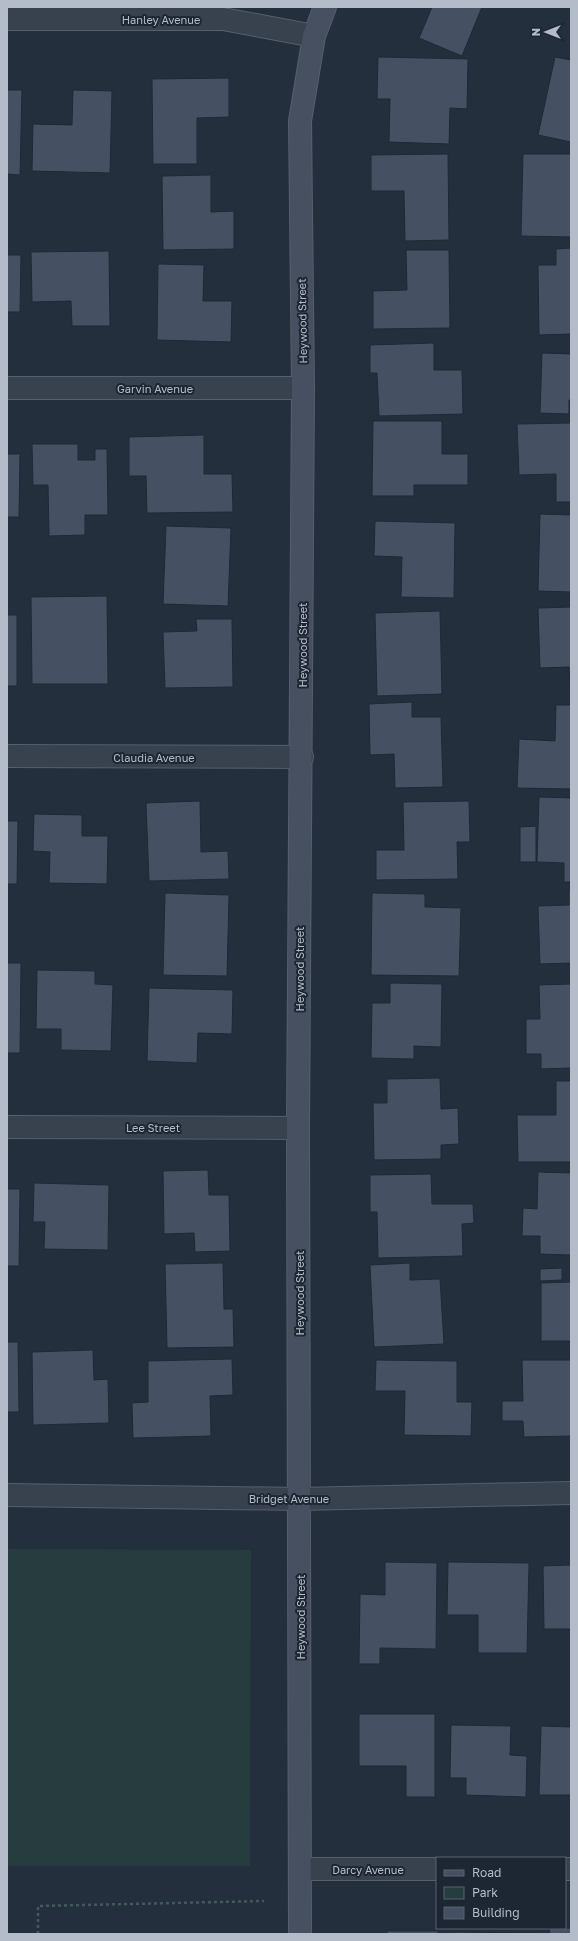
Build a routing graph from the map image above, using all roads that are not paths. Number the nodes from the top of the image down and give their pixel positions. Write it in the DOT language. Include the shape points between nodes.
graph roads {
  1 [pos="325,7"];
  2 [pos="7,19"];
  3 [pos="314,36"];
  4 [pos="7,388"];
  5 [pos="303,388"];
  6 [pos="7,756"];
  7 [pos="302,757"];
  8 [pos="7,1127"];
  9 [pos="298,1128"];
  10 [pos="571,1493"];
  11 [pos="7,1495"];
  12 [pos="300,1498"];
  13 [pos="436,1869"];
  14 [pos="300,1870"];
  15 [pos="300,1934"];
  1 -- 3 [label="street, Heywood Street"];
  2 -- 3 [label="street, Hanley Avenue" via="223,19"];
  3 -- 5 [label="street, Heywood Street" via="300,121"];
  4 -- 5 [label="street, Garvin Avenue"];
  5 -- 7 [label="street, Heywood Street"];
  6 -- 7 [label="street, Claudia Avenue"];
  7 -- 9 [label="street, Heywood Street"];
  8 -- 9 [label="street, Lee Street"];
  9 -- 12 [label="street, Heywood Street"];
  10 -- 12 [label="street, Bridget Avenue"];
  11 -- 12 [label="street, Bridget Avenue"];
  12 -- 14 [label="street, Heywood Street"];
  13 -- 14 [label="street, Darcy Avenue"];
  14 -- 15 [label="street, Heywood Street"];
}
